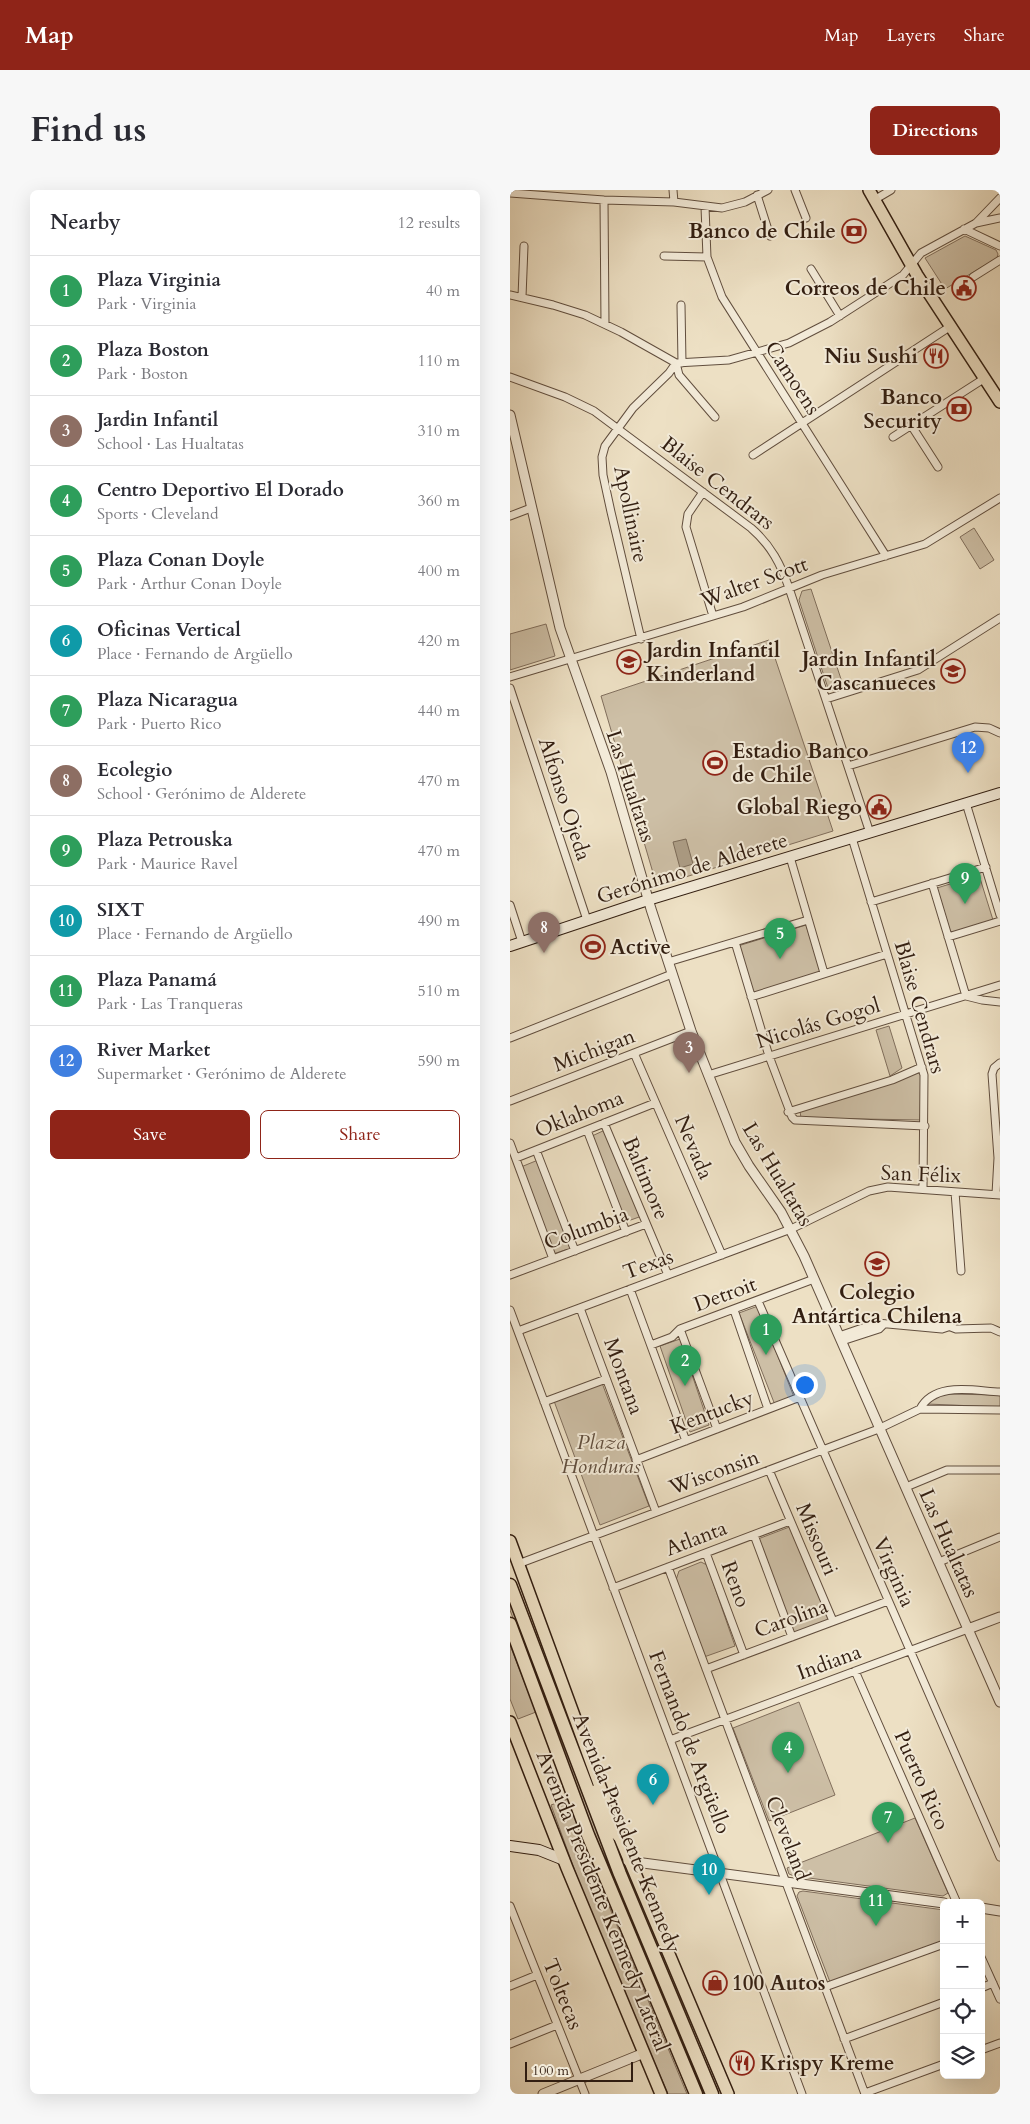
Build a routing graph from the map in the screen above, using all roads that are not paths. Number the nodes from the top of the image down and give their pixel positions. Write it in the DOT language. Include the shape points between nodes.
graph roads {
  1 [pos="673,190"];
  2 [pos="768,190"];
  3 [pos="795,190"];
  4 [pos="891,190"];
  5 [pos="510,193"];
  6 [pos="757,195"];
  7 [pos="872,195"];
  8 [pos="1000,198"];
  9 [pos="604,200"];
  10 [pos="674,202"];
  11 [pos="705,207"];
  12 [pos="806,218"];
  13 [pos="1000,218"];
  14 [pos="976,223"];
  15 [pos="964,229"];
  16 [pos="770,236"];
  17 [pos="980,236"];
  18 [pos="524,246"];
  19 [pos="1000,246"];
  20 [pos="664,256"];
  21 [pos="707,256"];
  22 [pos="1000,260"];
  23 [pos="911,265"];
  24 [pos="811,269"];
  25 [pos="973,277"];
  26 [pos="510,295"];
  27 [pos="522,297"];
  28 [pos="681,305"];
  29 [pos="840,316"];
  30 [pos="605,324"];
  31 [pos="951,326"];
  32 [pos="756,353"];
  33 [pos="679,363"];
  34 [pos="510,377"];
  35 [pos="985,378"];
  36 [pos="1000,402"];
  37 [pos="510,415"];
  38 [pos="716,417"];
  39 [pos="801,423"];
  40 [pos="910,425"];
  41 [pos="619,428"];
  42 [pos="893,437"];
  43 [pos="514,448"];
  44 [pos="752,455"];
  45 [pos="938,466"];
  46 [pos="703,492"];
  47 [pos="1000,498"];
  48 [pos="531,508"];
  49 [pos="510,516"];
  50 [pos="886,556"];
  51 [pos="789,588"];
  52 [pos="713,616"];
  53 [pos="1000,618"];
  54 [pos="641,639"];
  55 [pos="570,660"];
  56 [pos="510,677"];
  57 [pos="510,688"];
  58 [pos="826,699"];
  59 [pos="1000,733"];
  60 [pos="848,766"];
  61 [pos="1000,793"];
  62 [pos="966,803"];
  63 [pos="870,833"];
  64 [pos="852,838"];
  65 [pos="790,857"];
  66 [pos="986,867"];
  67 [pos="932,883"];
  68 [pos="648,900"];
  69 [pos="871,902"];
  70 [pos="510,904"];
  71 [pos="1000,915"];
  72 [pos="586,920"];
  73 [pos="808,920"];
  74 [pos="1000,921"];
  75 [pos="948,937"];
  76 [pos="522,942"];
  77 [pos="735,942"];
  78 [pos="510,946"];
  79 [pos="887,954"];
  80 [pos="668,962"];
  81 [pos="824,973"];
  82 [pos="672,974"];
  83 [pos="1000,985"];
  84 [pos="966,996"];
  85 [pos="751,997"];
  86 [pos="1000,1002"];
  87 [pos="906,1015"];
  88 [pos="691,1031"];
  89 [pos="510,1038"];
  90 [pos="634,1053"];
  91 [pos="770,1056"];
  92 [pos="1000,1063"];
  93 [pos="922,1067"];
  94 [pos="708,1075"];
  95 [pos="510,1101"];
  96 [pos="655,1102"];
  97 [pos="788,1112"];
  98 [pos="604,1123"];
  99 [pos="925,1126"];
  100 [pos="587,1130"];
  101 [pos="510,1143"];
  102 [pos="536,1150"];
  103 [pos="516,1158"];
  104 [pos="923,1189"];
  105 [pos="955,1192"];
  106 [pos="998,1195"];
  107 [pos="646,1224"];
  108 [pos="791,1229"];
  109 [pos="626,1232"];
  110 [pos="574,1251"];
  111 [pos="722,1255"];
  112 [pos="553,1259"];
  113 [pos="961,1271"];
  114 [pos="510,1275"];
  115 [pos="668,1275"];
  116 [pos="814,1279"];
  117 [pos="630,1289"];
  118 [pos="758,1301"];
  119 [pos="580,1308"];
  120 [pos="510,1310"];
  121 [pos="734,1310"];
  122 [pos="1000,1326"];
  123 [pos="991,1328"];
  124 [pos="680,1329"];
  125 [pos="518,1331"];
  126 [pos="1000,1332"];
  127 [pos="841,1339"];
  128 [pos="651,1345"];
  129 [pos="606,1378"];
  130 [pos="1000,1392"];
  131 [pos="800,1397"];
  132 [pos="544,1402"];
  133 [pos="768,1409"];
  134 [pos="920,1409"];
  135 [pos="1000,1410"];
  136 [pos="880,1428"];
  137 [pos="717,1429"];
  138 [pos="686,1441"];
  139 [pos="822,1450"];
  140 [pos="636,1460"];
  141 [pos="769,1470"];
  142 [pos="1000,1470"];
  143 [pos="906,1487"];
  144 [pos="656,1512"];
  145 [pos="790,1521"];
  146 [pos="594,1535"];
  147 [pos="754,1535"];
  148 [pos="1000,1537"];
  149 [pos="510,1541"];
  150 [pos="706,1553"];
  151 [pos="939,1562"];
  152 [pos="518,1564"];
  153 [pos="668,1567"];
  154 [pos="510,1585"];
  155 [pos="613,1588"];
  156 [pos="888,1601"];
  157 [pos="1000,1617"];
  158 [pos="833,1621"];
  159 [pos="510,1624"];
  160 [pos="968,1629"];
  161 [pos="792,1637"];
  162 [pos="910,1651"];
  163 [pos="744,1655"];
  164 [pos="706,1669"];
  165 [pos="855,1671"];
  166 [pos="1000,1702"];
  167 [pos="725,1720"];
  168 [pos="510,1722"];
  169 [pos="565,1731"];
  170 [pos="513,1740"];
  171 [pos="670,1740"];
  172 [pos="554,1834"];
  173 [pos="618,1836"];
  174 [pos="510,1846"];
  175 [pos="539,1850"];
  176 [pos="1000,1857"];
  177 [pos="564,1860"];
  178 [pos="628,1861"];
  179 [pos="720,1873"];
  180 [pos="786,1882"];
  181 [pos="955,1899"];
  182 [pos="940,1902"];
  183 [pos="510,1906"];
  184 [pos="985,1909"];
  185 [pos="1000,1911"];
  186 [pos="940,1945"];
  187 [pos="985,1966"];
  188 [pos="537,1975"];
  189 [pos="993,1983"];
  190 [pos="510,1986"];
  191 [pos="985,1986"];
  192 [pos="825,1987"];
  193 [pos="1000,1999"];
  194 [pos="940,2003"];
  195 [pos="557,2025"];
  196 [pos="844,2039"];
  197 [pos="1000,2043"];
  198 [pos="510,2044"];
  199 [pos="985,2049"];
  200 [pos="644,2053"];
  201 [pos="940,2065"];
  202 [pos="580,2080"];
  203 [pos="865,2093"];
  204 [pos="543,2094"];
  205 [pos="585,2094"];
  206 [pos="661,2094"];
  207 [pos="696,2094"];
  208 [pos="712,2094"];
  209 [pos="728,2094"];
  210 [pos="802,2094"];
  1 -- 10 [label="street"];
  2 -- 6 [label="street"];
  3 -- 12 [label="street"];
  4 -- 7 [label="street"];
  5 -- 9 [label="street"];
  6 -- 11 [label="street" via="730,207"];
  6 -- 16 [label="street"];
  7 -- 23 [label="main road"];
  8 -- 14 [label="street"];
  9 -- 10 [label="street"];
  9 -- 30 [label="street"];
  10 -- 11 [label="street"];
  11 -- 21 [label="street, Camoens"];
  13 -- 14 [label="street"];
  14 -- 15 [label="street"];
  14 -- 17 [label="street"];
  15 -- 17 [label="street"];
  15 -- 23 [label="street" via="921,253"];
  17 -- 19 [label="street"];
  18 -- 27 [label="street"];
  20 -- 21 [label="street"];
  21 -- 32 [label="street, Camoens" via="722,297"];
  22 -- 25 [label="street"];
  23 -- 29 [label="street" via="903,275"];
  23 -- 31 [label="main road"];
  24 -- 29 [label="street"];
  26 -- 27 [label="street"];
  27 -- 30 [label="street"];
  28 -- 33 [label="street"];
  29 -- 32 [label="street" via="805,336"];
  30 -- 33 [label="street"];
  31 -- 35 [label="main road"];
  31 -- 39 [label="street"];
  32 -- 33 [label="street" via="716,362"];
  32 -- 39 [label="street, Camoens"];
  33 -- 38 [label="street" via="679,375"];
  33 -- 41 [label="street, Apollinaire" via="633,408"];
  34 -- 41 [label="street, Blaise Cendrars" via="582,404"];
  35 -- 36 [label="main road"];
  35 -- 40 [label="street"];
  37 -- 43 [label="street, Las Hualtatas"];
  39 -- 44 [label="street"];
  39 -- 50 [label="street, Camoens"];
  40 -- 42 [label="street"];
  40 -- 45 [label="street"];
  41 -- 46 [label="street, Blaise Cendrars"];
  41 -- 54 [label="street, Apollinaire" via="603,451 602,465"];
  43 -- 48 [label="street, Las Hualtatas"];
  46 -- 51 [label="street, Blaise Cendrars" via="764,540 780,564"];
  46 -- 52 [label="street" via="688,514 686,527"];
  47 -- 50 [label="street, Walter Scott" via="930,542"];
  48 -- 49 [label="street"];
  48 -- 55 [label="street, Las Hualtatas"];
  50 -- 51 [label="street, Walter Scott"];
  51 -- 52 [label="street, Walter Scott"];
  51 -- 58 [label="street, Blaise Cendrars"];
  52 -- 54 [label="street, Walter Scott"];
  53 -- 58 [label="street" via="925,667"];
  54 -- 55 [label="street, Walter Scott"];
  55 -- 56 [label="street, Walter Scott"];
  55 -- 68 [label="street, Las Hualtatas" via="611,772"];
  57 -- 72 [label="street, Alfonso Ojeda"];
  58 -- 60 [label="street, Blaise Cendrars"];
  59 -- 60 [label="street" via="975,727"];
  60 -- 63 [label="street, Blaise Cendrars"];
  61 -- 62 [label="main road, Gerónimo de Alderete"];
  62 -- 63 [label="main road, Gerónimo de Alderete"];
  62 -- 66 [label="street"];
  63 -- 64 [label="main road, Gerónimo de Alderete"];
  64 -- 65 [label="main road, Gerónimo de Alderete"];
  64 -- 69 [label="street, Blaise Cendrars"];
  65 -- 68 [label="main road, Gerónimo de Alderete"];
  65 -- 73 [label="street"];
  66 -- 67 [label="street"];
  66 -- 71 [label="street"];
  67 -- 69 [label="street"];
  67 -- 75 [label="street"];
  68 -- 72 [label="main road, Gerónimo de Alderete"];
  68 -- 80 [label="street, Las Hualtatas"];
  69 -- 79 [label="street, Blaise Cendrars"];
  70 -- 76 [label="street"];
  72 -- 76 [label="main road, Gerónimo de Alderete"];
  73 -- 77 [label="street"];
  73 -- 81 [label="street"];
  74 -- 75 [label="street"];
  75 -- 84 [label="street"];
  76 -- 78 [label="main road, Gerónimo de Alderete"];
  77 -- 80 [label="street"];
  77 -- 85 [label="street"];
  79 -- 81 [label="street"];
  79 -- 87 [label="street, Blaise Cendrars"];
  80 -- 82 [label="street, Las Hualtatas"];
  81 -- 85 [label="street"];
  82 -- 88 [label="street, Las Hualtatas"];
  82 -- 89 [label="street"];
  83 -- 84 [label="street, Nicolás Gogol"];
  84 -- 86 [label="street, Nicolás Gogol"];
  84 -- 87 [label="street, Nicolás Gogol"];
  85 -- 91 [label="street"];
  87 -- 91 [label="street, Nicolás Gogol"];
  87 -- 93 [label="street, Blaise Cendrars"];
  88 -- 90 [label="street, Michigan"];
  88 -- 94 [label="street, Las Hualtatas"];
  90 -- 95 [label="street, Michigan"];
  90 -- 96 [label="street, Nevada"];
  91 -- 94 [label="street, Nicolás Gogol"];
  91 -- 97 [label="street"];
  92 -- 106 [label="street" via="992,1074"];
  93 -- 97 [label="street" via="892,1080"];
  93 -- 99 [label="street, Blaise Cendrars"];
  94 -- 108 [label="street, Las Hualtatas" via="742,1155"];
  96 -- 98 [label="street, Oklahoma"];
  96 -- 111 [label="street, Nevada"];
  97 -- 99 [label="street" via="796,1120"];
  98 -- 100 [label="street, Oklahoma"];
  98 -- 107 [label="street, Baltimore"];
  99 -- 104 [label="street, Blaise Cendrars"];
  100 -- 102 [label="street, Oklahoma"];
  100 -- 109 [label="street"];
  101 -- 103 [label="street"];
  102 -- 103 [label="street, Oklahoma"];
  102 -- 110 [label="street"];
  103 -- 112 [label="street"];
  104 -- 105 [label="street, San Félix"];
  104 -- 108 [label="street, San Félix" via="888,1187 869,1190"];
  105 -- 106 [label="street, San Félix"];
  105 -- 113 [label="street"];
  107 -- 109 [label="street, Columbia"];
  107 -- 115 [label="street, Baltimore"];
  108 -- 111 [label="street, Texas"];
  108 -- 116 [label="street, Las Hualtatas"];
  109 -- 110 [label="street, Columbia"];
  110 -- 112 [label="street, Columbia"];
  111 -- 115 [label="street, Texas"];
  112 -- 114 [label="street, Columbia"];
  115 -- 117 [label="street, Texas"];
  116 -- 118 [label="street, Detroit"];
  116 -- 127 [label="street, Las Hualtatas"];
  117 -- 119 [label="street, Texas"];
  117 -- 128 [label="street"];
  118 -- 121 [label="street, Detroit"];
  118 -- 131 [label="street, Virginia"];
  119 -- 125 [label="street, Texas"];
  119 -- 129 [label="street, Montana"];
  120 -- 125 [label="street, Fernando de Argüello"];
  121 -- 124 [label="street, Detroit"];
  121 -- 133 [label="street"];
  122 -- 123 [label="street"];
  123 -- 126 [label="street"];
  123 -- 127 [label="street" via="942,1329 884,1324 871,1325"];
  124 -- 128 [label="street, Detroit" via="672,1337"];
  124 -- 137 [label="street"];
  125 -- 132 [label="street, Fernando de Argüello"];
  127 -- 136 [label="street, Las Hualtatas"];
  128 -- 138 [label="street"];
  129 -- 132 [label="street"];
  129 -- 140 [label="street, Montana"];
  130 -- 134 [label="street, Wisconsin" via="940,1392 926,1400"];
  131 -- 133 [label="street, Kentucky"];
  131 -- 139 [label="street, Virginia"];
  132 -- 146 [label="street, Fernando de Argüello"];
  133 -- 137 [label="street, Kentucky"];
  134 -- 135 [label="street, Wisconsin"];
  134 -- 136 [label="street, Wisconsin"];
  136 -- 139 [label="street, Wisconsin"];
  136 -- 143 [label="street, Las Hualtatas"];
  137 -- 138 [label="street, Kentucky"];
  138 -- 140 [label="street, Kentucky"];
  139 -- 141 [label="street, Wisconsin"];
  139 -- 156 [label="street, Virginia"];
  140 -- 144 [label="street, Montana"];
  141 -- 144 [label="street, Wisconsin"];
  141 -- 145 [label="street, Missouri"];
  142 -- 143 [label="street" via="947,1470"];
  143 -- 151 [label="street, Las Hualtatas"];
  144 -- 146 [label="street, Wisconsin"];
  145 -- 147 [label="street, Atlanta"];
  145 -- 158 [label="street, Missouri"];
  146 -- 152 [label="street, Wisconsin"];
  146 -- 155 [label="street, Fernando de Argüello"];
  147 -- 150 [label="street, Atlanta"];
  147 -- 161 [label="street"];
  148 -- 151 [label="street"];
  149 -- 152 [label="main road, Avenida Presidente Kennedy Lateral"];
  150 -- 153 [label="street, Atlanta"];
  150 -- 163 [label="street, Reno"];
  151 -- 160 [label="street, Las Hualtatas"];
  152 -- 173 [label="main road, Avenida Presidente Kennedy Lateral"];
  153 -- 155 [label="street, Atlanta"];
  153 -- 164 [label="street, Cleveland"];
  154 -- 169 [label="highway, Avenida Presidente Kennedy"];
  155 -- 171 [label="street, Fernando de Argüello"];
  156 -- 158 [label="street, Carolina"];
  156 -- 162 [label="street, Virginia"];
  157 -- 160 [label="street, Indiana"];
  158 -- 161 [label="street, Carolina"];
  159 -- 207 [label="highway, Avenida Presidente Kennedy" via="588,1835"];
  160 -- 162 [label="street, Indiana"];
  160 -- 166 [label="street, Las Hualtatas"];
  161 -- 163 [label="street, Carolina"];
  162 -- 165 [label="street, Indiana"];
  162 -- 176 [label="street, Virginia"];
  163 -- 164 [label="street, Carolina"];
  164 -- 167 [label="street, Cleveland"];
  165 -- 167 [label="street, Indiana"];
  165 -- 181 [label="street, Puerto Rico"];
  167 -- 171 [label="street, Indiana"];
  167 -- 180 [label="street, Cleveland"];
  168 -- 170 [label="main road, Avenida Presidente Kennedy Lateral"];
  169 -- 173 [label="highway"];
  169 -- 208 [label="highway, Avenida Presidente Kennedy" via="620,1874"];
  170 -- 172 [label="main road, Avenida Presidente Kennedy Lateral"];
  171 -- 179 [label="street, Fernando de Argüello"];
  172 -- 175 [label="main road" via="551,1844"];
  172 -- 177 [label="main road, Avenida Presidente Kennedy Lateral"];
  173 -- 178 [label="main road, Avenida Presidente Kennedy Lateral"];
  174 -- 175 [label="main road"];
  175 -- 177 [label="main road"];
  177 -- 200 [label="main road, Avenida Presidente Kennedy Lateral"];
  178 -- 179 [label="street"];
  178 -- 209 [label="main road, Avenida Presidente Kennedy Lateral"];
  179 -- 180 [label="street"];
  179 -- 210 [label="street, Fernando de Argüello"];
  180 -- 182 [label="street"];
  180 -- 192 [label="street, Cleveland"];
  183 -- 188 [label="street, Toltecas"];
  184 -- 185 [label="street"];
  186 -- 192 [label="street"];
  187 -- 189 [label="street"];
  188 -- 190 [label="street"];
  188 -- 195 [label="street, Toltecas"];
  189 -- 191 [label="street"];
  189 -- 193 [label="street"];
  192 -- 196 [label="street, Cleveland"];
  194 -- 196 [label="street"];
  195 -- 198 [label="street"];
  195 -- 202 [label="street, Toltecas"];
  196 -- 203 [label="street, Cleveland"];
  197 -- 199 [label="street"];
  200 -- 202 [label="street"];
  200 -- 206 [label="main road, Avenida Presidente Kennedy Lateral"];
  201 -- 203 [label="street"];
  202 -- 204 [label="street"];
  202 -- 205 [label="street, Toltecas"];
}
